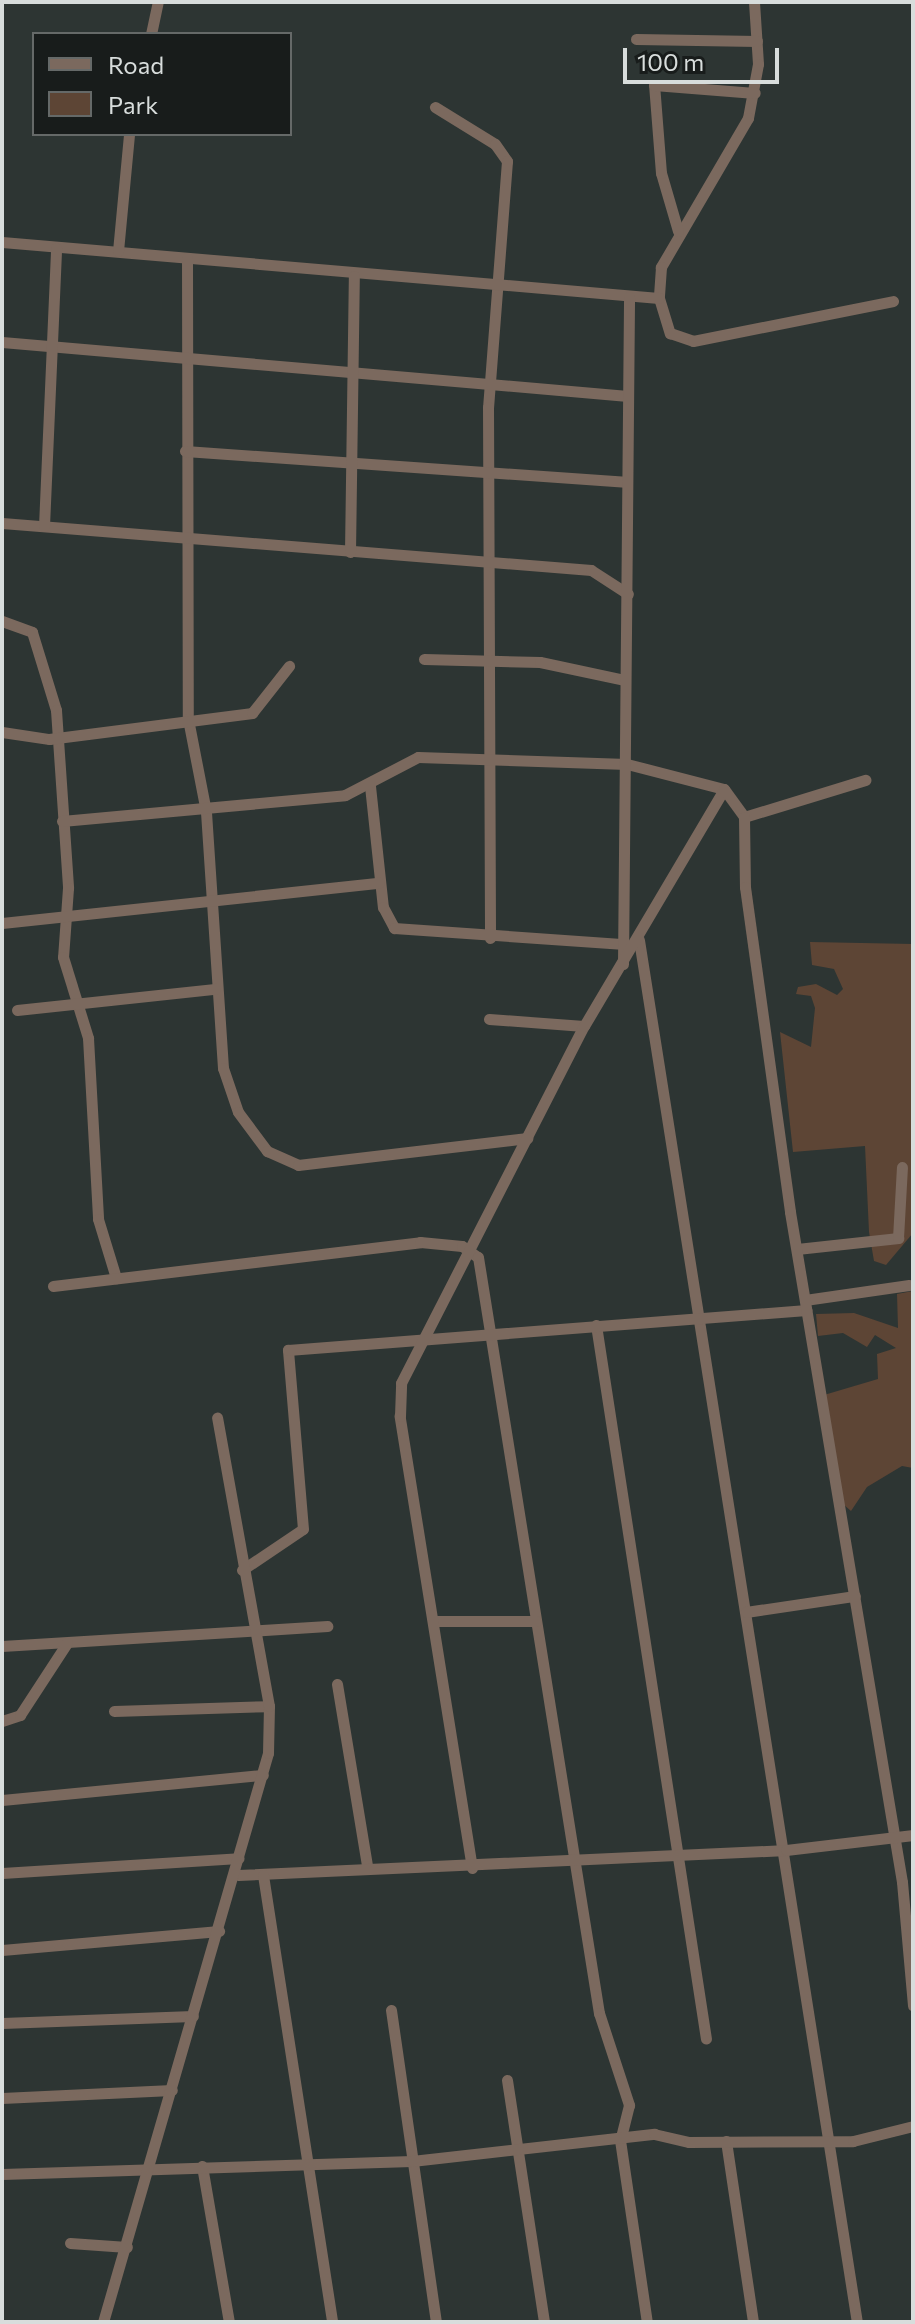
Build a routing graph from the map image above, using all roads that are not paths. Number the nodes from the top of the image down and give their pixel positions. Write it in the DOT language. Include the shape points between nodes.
graph roads {
  1 [pos="158,2"];
  2 [pos="754,2"];
  3 [pos="151,32"];
  4 [pos="636,39"];
  5 [pos="757,41"];
  6 [pos="755,93"];
  7 [pos="435,107"];
  8 [pos="129,136"];
  9 [pos="678,231"];
  10 [pos="2,242"];
  11 [pos="56,248"];
  12 [pos="118,251"];
  13 [pos="187,258"];
  14 [pos="354,276"];
  15 [pos="497,289"];
  16 [pos="629,297"];
  17 [pos="659,298"];
  18 [pos="893,301"];
  19 [pos="2,342"];
  20 [pos="49,345"];
  21 [pos="182,361"];
  22 [pos="353,370"];
  23 [pos="489,382"];
  24 [pos="628,396"];
  25 [pos="185,451"];
  26 [pos="352,461"];
  27 [pos="490,474"];
  28 [pos="625,482"];
  29 [pos="2,523"];
  30 [pos="44,526"];
  31 [pos="188,537"];
  32 [pos="350,552"];
  33 [pos="489,564"];
  34 [pos="628,594"];
  35 [pos="2,621"];
  36 [pos="424,659"];
  37 [pos="492,660"];
  38 [pos="289,666"];
  39 [pos="625,680"];
  40 [pos="188,719"];
  41 [pos="2,732"];
  42 [pos="58,738"];
  43 [pos="493,756"];
  44 [pos="627,764"];
  45 [pos="865,780"];
  46 [pos="370,786"];
  47 [pos="724,789"];
  48 [pos="206,812"];
  49 [pos="744,817"];
  50 [pos="62,821"];
  51 [pos="379,883"];
  52 [pos="210,900"];
  53 [pos="65,913"];
  54 [pos="2,923"];
  55 [pos="490,938"];
  56 [pos="639,940"];
  57 [pos="624,944"];
  58 [pos="623,965"];
  59 [pos="215,989"];
  60 [pos="74,1001"];
  61 [pos="95,1001"];
  62 [pos="17,1010"];
  63 [pos="489,1019"];
  64 [pos="85,1021"];
  65 [pos="584,1026"];
  66 [pos="527,1138"];
  67 [pos="902,1167"];
  68 [pos="797,1249"];
  69 [pos="473,1250"];
  70 [pos="116,1278"];
  71 [pos="909,1285"];
  72 [pos="53,1286"];
  73 [pos="806,1305"];
  74 [pos="700,1319"];
  75 [pos="596,1325"];
  76 [pos="492,1330"];
  77 [pos="426,1336"];
  78 [pos="217,1418"];
  79 [pos="242,1570"];
  80 [pos="855,1596"];
  81 [pos="746,1612"];
  82 [pos="435,1621"];
  83 [pos="536,1621"];
  84 [pos="327,1626"];
  85 [pos="251,1633"];
  86 [pos="67,1643"];
  87 [pos="2,1646"];
  88 [pos="337,1684"];
  89 [pos="269,1706"];
  90 [pos="114,1711"];
  91 [pos="2,1721"];
  92 [pos="263,1775"];
  93 [pos="2,1800"];
  94 [pos="913,1835"];
  95 [pos="895,1841"];
  96 [pos="786,1850"];
  97 [pos="681,1854"];
  98 [pos="239,1858"];
  99 [pos="573,1860"];
  100 [pos="367,1866"];
  101 [pos="472,1868"];
  102 [pos="2,1873"];
  103 [pos="238,1875"];
  104 [pos="263,1875"];
  105 [pos="219,1931"];
  106 [pos="910,1938"];
  107 [pos="2,1950"];
  108 [pos="913,2006"];
  109 [pos="391,2010"];
  110 [pos="193,2016"];
  111 [pos="2,2023"];
  112 [pos="706,2039"];
  113 [pos="507,2080"];
  114 [pos="172,2090"];
  115 [pos="2,2098"];
  116 [pos="913,2126"];
  117 [pos="620,2140"];
  118 [pos="726,2141"];
  119 [pos="830,2141"];
  120 [pos="515,2152"];
  121 [pos="412,2161"];
  122 [pos="311,2162"];
  123 [pos="202,2166"];
  124 [pos="149,2167"];
  125 [pos="2,2174"];
  126 [pos="70,2243"];
  127 [pos="127,2247"];
  128 [pos="103,2322"];
  129 [pos="229,2322"];
  130 [pos="332,2322"];
  131 [pos="436,2322"];
  132 [pos="544,2322"];
  133 [pos="647,2322"];
  134 [pos="753,2322"];
  135 [pos="857,2322"];
  1 -- 3 [label="street"];
  2 -- 5 [label="street"];
  4 -- 5 [label="street"];
  5 -- 6 [label="street"];
  6 -- 9 [label="street" via="738,144"];
  6 -- 9 [label="street" via="654,85 661,173"];
  7 -- 15 [label="street" via="504,152"];
  8 -- 12 [label="street"];
  9 -- 17 [label="street" via="661,267"];
  10 -- 11 [label="street"];
  11 -- 12 [label="street"];
  11 -- 20 [label="street"];
  12 -- 13 [label="street"];
  13 -- 14 [label="street"];
  13 -- 21 [label="street"];
  14 -- 15 [label="street"];
  14 -- 22 [label="street"];
  15 -- 16 [label="street"];
  15 -- 23 [label="street"];
  16 -- 17 [label="street"];
  16 -- 24 [label="street"];
  17 -- 18 [label="street" via="670,333 684,342"];
  19 -- 20 [label="street"];
  20 -- 21 [label="street"];
  20 -- 30 [label="street"];
  21 -- 22 [label="street"];
  21 -- 25 [label="street"];
  22 -- 23 [label="street"];
  22 -- 26 [label="street"];
  23 -- 24 [label="street"];
  23 -- 27 [label="street"];
  24 -- 28 [label="street"];
  25 -- 26 [label="street"];
  25 -- 31 [label="street"];
  26 -- 27 [label="street"];
  26 -- 32 [label="street"];
  27 -- 28 [label="street"];
  27 -- 33 [label="street"];
  28 -- 34 [label="street"];
  29 -- 30 [label="street"];
  30 -- 31 [label="street"];
  31 -- 32 [label="street"];
  31 -- 40 [label="street"];
  32 -- 33 [label="street"];
  33 -- 34 [label="street" via="604,573"];
  33 -- 37 [label="street"];
  34 -- 39 [label="street"];
  35 -- 42 [label="street" via="25,625 39,646"];
  36 -- 37 [label="street"];
  37 -- 39 [label="street"];
  37 -- 43 [label="street"];
  38 -- 40 [label="street" via="252,713"];
  39 -- 44 [label="street"];
  40 -- 42 [label="street"];
  40 -- 48 [label="street"];
  41 -- 42 [label="street"];
  42 -- 50 [label="street"];
  43 -- 44 [label="street"];
  43 -- 46 [label="street" via="418,757"];
  43 -- 55 [label="street"];
  44 -- 47 [label="street"];
  44 -- 57 [label="street"];
  45 -- 49 [label="street"];
  46 -- 48 [label="street"];
  46 -- 51 [label="street"];
  47 -- 49 [label="street"];
  47 -- 56 [label="street" via="676,860"];
  48 -- 50 [label="street"];
  48 -- 52 [label="street"];
  49 -- 68 [label="street" via="745,887"];
  50 -- 53 [label="street"];
  51 -- 52 [label="street"];
  51 -- 55 [label="street" via="394,928"];
  52 -- 53 [label="street"];
  52 -- 59 [label="street"];
  53 -- 54 [label="street"];
  53 -- 60 [label="street" via="63,957"];
  55 -- 57 [label="street"];
  56 -- 58 [label="street"];
  56 -- 74 [label="street"];
  57 -- 58 [label="street"];
  58 -- 65 [label="street"];
  59 -- 61 [label="street"];
  59 -- 66 [label="street" via="223,1068 238,1112 280,1159 298,1165"];
  60 -- 61 [label="street"];
  60 -- 62 [label="street"];
  60 -- 64 [label="street"];
  61 -- 64 [label="street"];
  63 -- 65 [label="street"];
  64 -- 70 [label="street" via="100,1234"];
  65 -- 66 [label="street"];
  66 -- 69 [label="street"];
  67 -- 68 [label="street" via="898,1238"];
  68 -- 73 [label="street"];
  69 -- 70 [label="street" via="420,1242"];
  69 -- 76 [label="street"];
  69 -- 77 [label="street"];
  70 -- 72 [label="street"];
  71 -- 73 [label="street"];
  73 -- 74 [label="street"];
  73 -- 80 [label="street"];
  74 -- 75 [label="street"];
  74 -- 81 [label="street"];
  75 -- 76 [label="street"];
  75 -- 97 [label="street"];
  76 -- 77 [label="street"];
  76 -- 83 [label="street"];
  77 -- 79 [label="street" via="288,1350 303,1529"];
  77 -- 82 [label="street" via="401,1383 400,1416"];
  78 -- 79 [label="street"];
  79 -- 85 [label="street"];
  80 -- 81 [label="street"];
  80 -- 95 [label="street"];
  81 -- 96 [label="street"];
  82 -- 83 [label="street"];
  82 -- 101 [label="street"];
  83 -- 99 [label="street"];
  84 -- 85 [label="street"];
  85 -- 86 [label="street"];
  85 -- 89 [label="street"];
  86 -- 87 [label="street"];
  86 -- 91 [label="street" via="20,1715"];
  88 -- 100 [label="street"];
  89 -- 90 [label="street"];
  89 -- 92 [label="street"];
  92 -- 93 [label="street"];
  92 -- 98 [label="street"];
  94 -- 95 [label="street"];
  95 -- 96 [label="street"];
  95 -- 106 [label="street"];
  96 -- 97 [label="street"];
  96 -- 119 [label="street"];
  97 -- 99 [label="street"];
  97 -- 112 [label="street"];
  98 -- 102 [label="street"];
  98 -- 103 [label="street"];
  99 -- 101 [label="street"];
  99 -- 117 [label="street" via="599,2013 629,2105"];
  100 -- 101 [label="street"];
  100 -- 104 [label="street"];
  103 -- 104 [label="street"];
  103 -- 105 [label="street"];
  104 -- 122 [label="street"];
  105 -- 107 [label="street"];
  105 -- 110 [label="street"];
  106 -- 108 [label="street"];
  109 -- 121 [label="street"];
  110 -- 111 [label="street"];
  110 -- 114 [label="street"];
  113 -- 120 [label="street"];
  114 -- 115 [label="street"];
  114 -- 124 [label="street"];
  116 -- 119 [label="street" via="871,2140"];
  117 -- 118 [label="street" via="654,2134"];
  117 -- 120 [label="street"];
  117 -- 133 [label="street"];
  118 -- 119 [label="street"];
  118 -- 134 [label="street"];
  119 -- 135 [label="street"];
  120 -- 121 [label="street"];
  120 -- 132 [label="street"];
  121 -- 122 [label="street"];
  121 -- 131 [label="street"];
  122 -- 123 [label="street"];
  122 -- 130 [label="street"];
  123 -- 124 [label="street"];
  123 -- 129 [label="street"];
  124 -- 125 [label="street"];
  124 -- 127 [label="street"];
  126 -- 127 [label="street"];
  127 -- 128 [label="street"];
}
